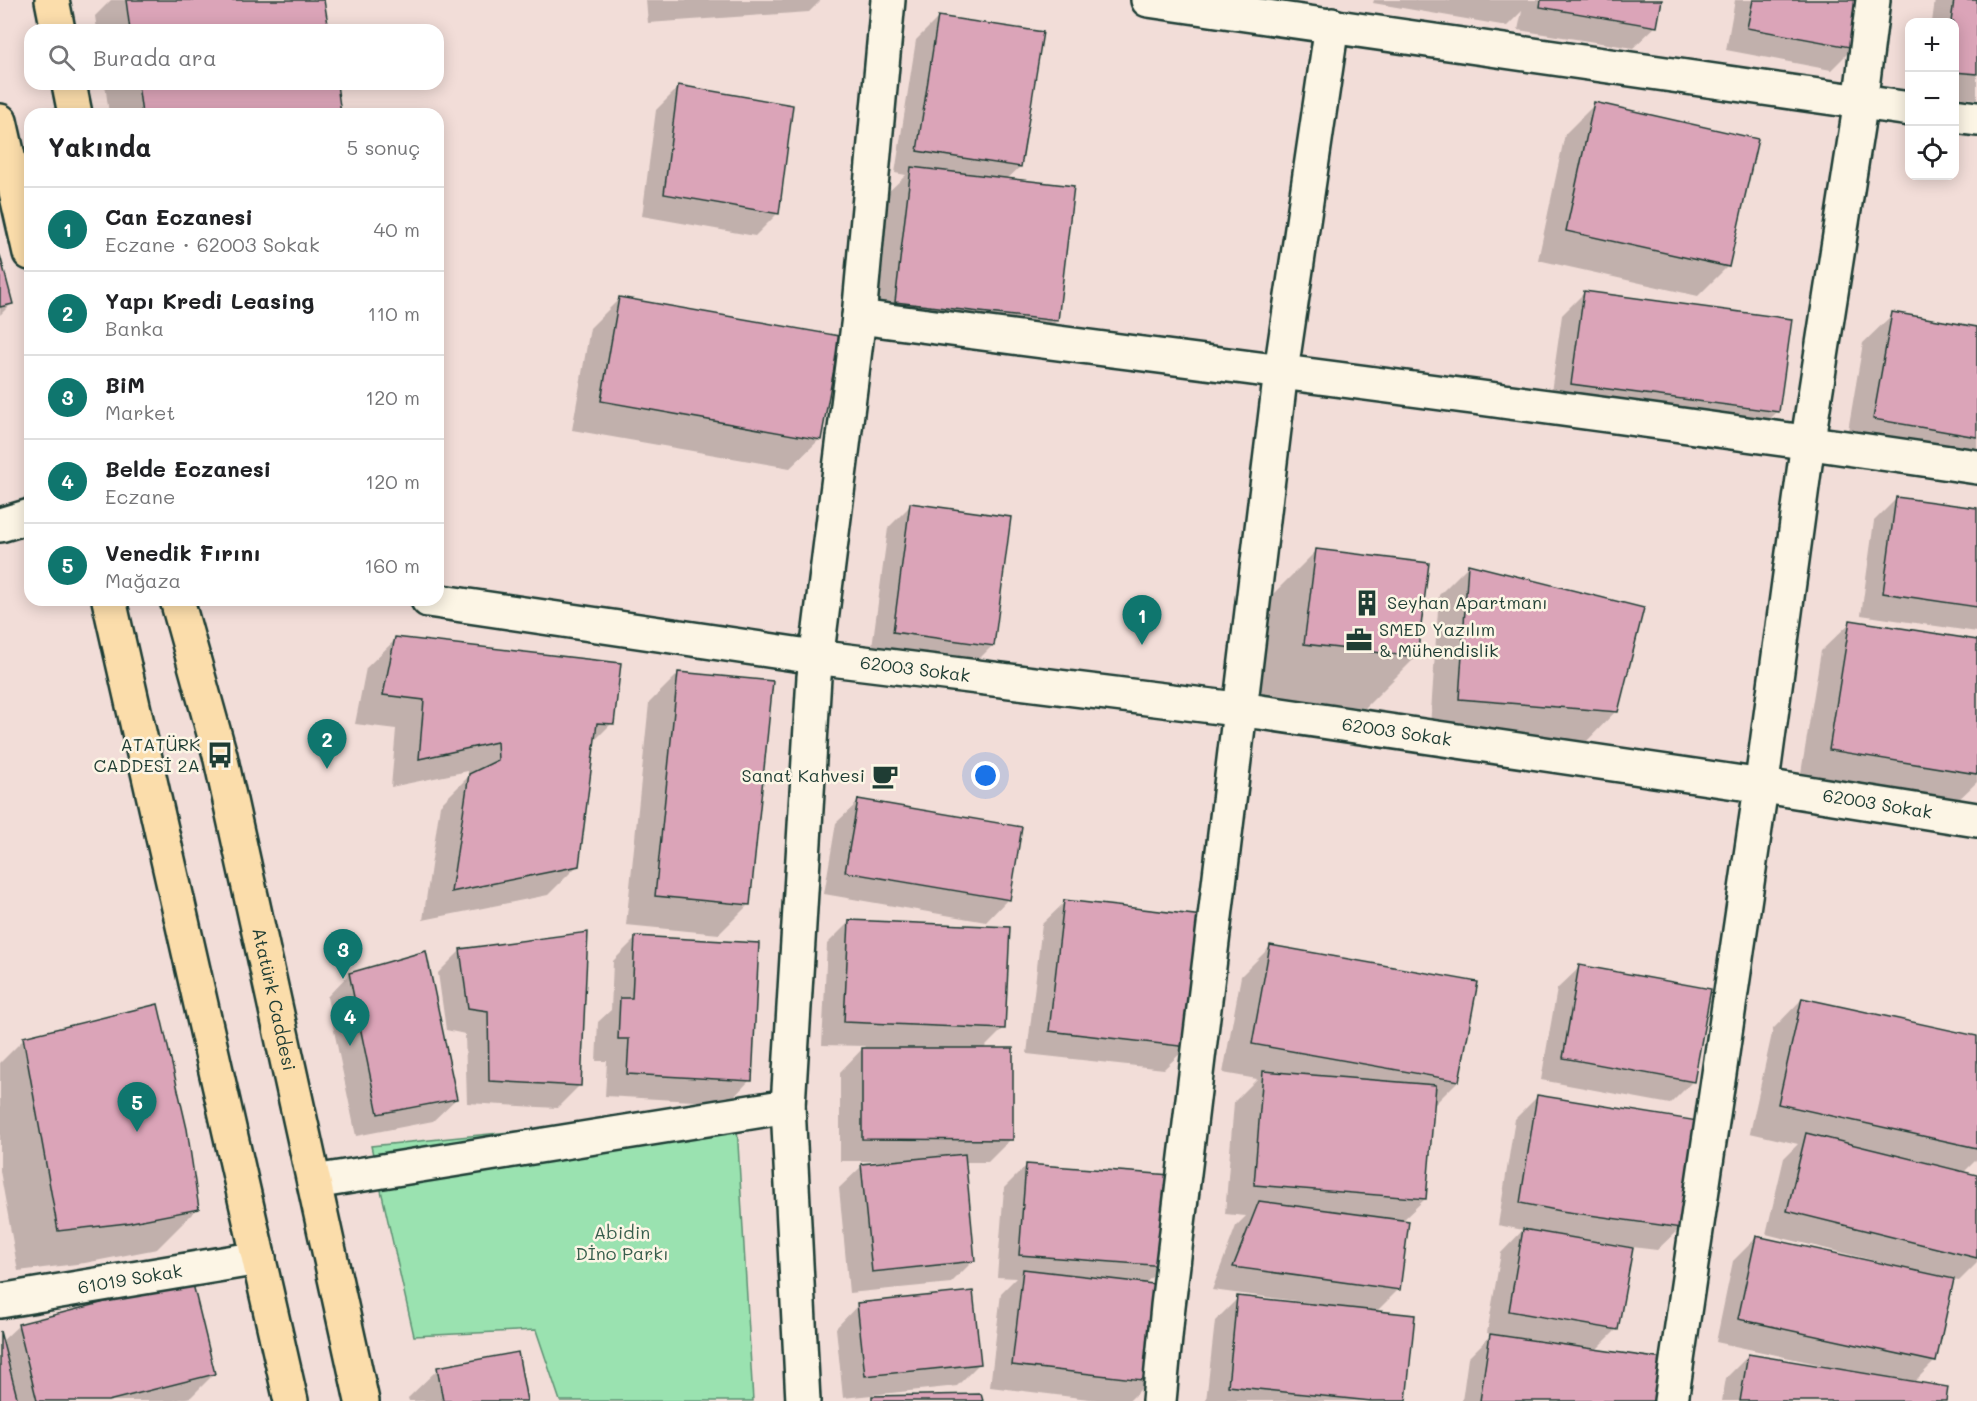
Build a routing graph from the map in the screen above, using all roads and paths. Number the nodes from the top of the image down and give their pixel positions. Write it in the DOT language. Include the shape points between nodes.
graph roads {
  1 [pos="52,0"];
  2 [pos="888,0"];
  3 [pos="1148,0"];
  4 [pos="1873,0"];
  5 [pos="57,24"];
  6 [pos="1332,25"];
  7 [pos="70,90"];
  8 [pos="1860,102"];
  9 [pos="74,108"];
  10 [pos="1905,108"];
  11 [pos="1959,117"];
  12 [pos="1977,119"];
  13 [pos="0,121"];
  14 [pos="24,227"];
  15 [pos="860,316"];
  16 [pos="1281,370"];
  17 [pos="1809,441"];
  18 [pos="1977,467"];
  19 [pos="24,518"];
  20 [pos="0,525"];
  21 [pos="444,602"];
  22 [pos="110,606"];
  23 [pos="179,606"];
  24 [pos="815,657"];
  25 [pos="1239,710"];
  26 [pos="1761,785"];
  27 [pos="1977,820"];
  28 [pos="788,1106"];
  29 [pos="314,1182"];
  30 [pos="259,1258"];
  31 [pos="0,1300"];
  32 [pos="291,1401"];
  33 [pos="362,1401"];
  34 [pos="803,1401"];
  35 [pos="1159,1401"];
  36 [pos="1671,1401"];
  1 -- 5 [label="main road"];
  2 -- 15 [label="street"];
  3 -- 6 [label="street"];
  4 -- 8 [label="street"];
  6 -- 8 [label="street"];
  6 -- 16 [label="street"];
  7 -- 9 [label="main road"];
  8 -- 10 [label="street"];
  8 -- 17 [label="street"];
  11 -- 12 [label="street"];
  13 -- 14 [label="main road"];
  15 -- 16 [label="street"];
  15 -- 24 [label="street"];
  16 -- 17 [label="street"];
  16 -- 25 [label="street"];
  17 -- 18 [label="street"];
  17 -- 26 [label="street"];
  19 -- 20 [label="street"];
  21 -- 24 [label="street, 62003 Sokak"];
  22 -- 30 [label="main road"];
  23 -- 29 [label="main road, Atatürk Caddesi" via="220,755"];
  24 -- 25 [label="street, 62003 Sokak"];
  24 -- 28 [label="street"];
  25 -- 26 [label="street, 62003 Sokak"];
  25 -- 35 [label="street"];
  26 -- 27 [label="street, 62003 Sokak"];
  26 -- 36 [label="street"];
  28 -- 29 [label="street"];
  28 -- 34 [label="street"];
  29 -- 33 [label="main road, Atatürk Caddesi"];
  30 -- 31 [label="street, 61019 Sokak"];
  30 -- 32 [label="main road"];
}
